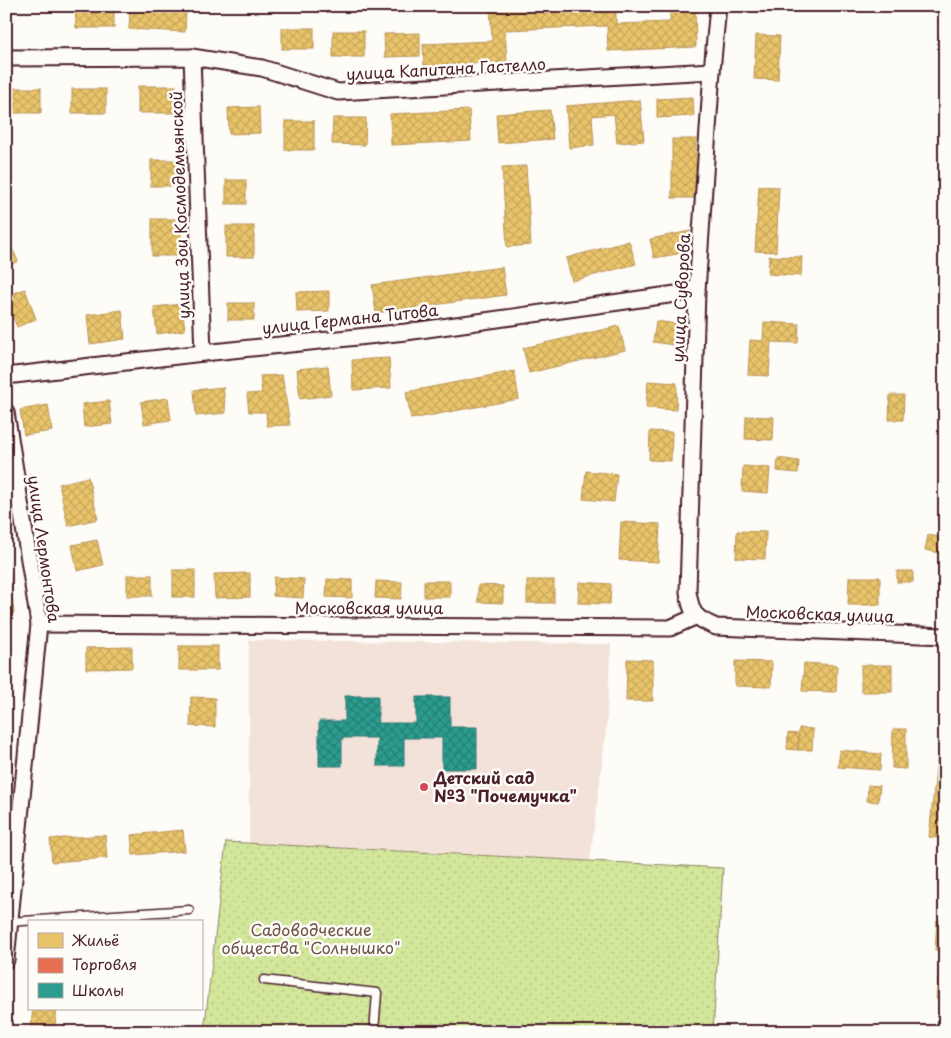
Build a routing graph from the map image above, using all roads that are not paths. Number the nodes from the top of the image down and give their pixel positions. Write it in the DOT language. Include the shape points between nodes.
graph roads {
  1 [pos="718,6"];
  2 [pos="192,57"];
  3 [pos="6,58"];
  4 [pos="712,71"];
  5 [pos="697,291"];
  6 [pos="203,353"];
  7 [pos="6,376"];
  8 [pos="6,412"];
  9 [pos="697,616"];
  10 [pos="39,624"];
  11 [pos="945,636"];
  12 [pos="189,910"];
  13 [pos="38,920"];
  14 [pos="28,921"];
  15 [pos="8,922"];
  16 [pos="6,960"];
  17 [pos="264,980"];
  18 [pos="374,1032"];
  1 -- 4 [label="street, улица Суворова"];
  2 -- 3 [label="street, улица Капитана Гастелло"];
  2 -- 4 [label="street, улица Капитана Гастелло" via="262,68 338,92"];
  2 -- 6 [label="street, улица Зои Космодемьянской"];
  4 -- 5 [label="street, улица Суворова"];
  5 -- 6 [label="street, улица Германа Титова" via="406,332"];
  5 -- 9 [label="street, улица Суворова" via="688,592 691,608"];
  6 -- 7 [label="street, улица Германа Титова"];
  8 -- 10 [label="street, улица Лермонтова"];
  9 -- 10 [label="street, Московская улица" via="670,628"];
  9 -- 11 [label="street, Московская улица" via="716,627"];
  10 -- 15 [label="street, улица Лермонтова"];
  12 -- 13 [label="lane"];
  14 -- 15 [label="lane"];
  15 -- 16 [label="street, улица Лермонтова"];
  17 -- 18 [label="lane" via="377,993"];
}
